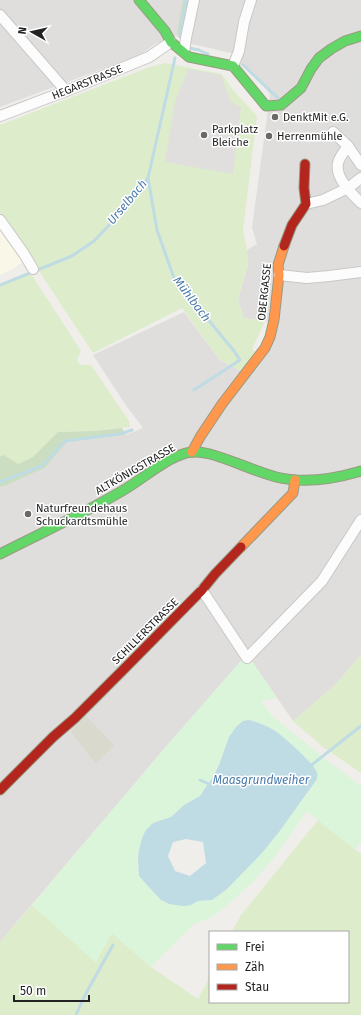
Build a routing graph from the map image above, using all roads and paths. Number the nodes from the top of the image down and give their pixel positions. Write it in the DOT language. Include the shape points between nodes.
graph roads {
  1 [pos="139,0"];
  2 [pos="194,0"];
  3 [pos="251,0"];
  4 [pos="0,15"];
  5 [pos="361,36"];
  6 [pos="171,42"];
  7 [pos="184,52"];
  8 [pos="233,66"];
  9 [pos="66,91"];
  10 [pos="0,116"];
  11 [pos="333,132"];
  12 [pos="348,146"];
  13 [pos="305,164"];
  14 [pos="361,165"];
  15 [pos="361,178"];
  16 [pos="348,188"];
  17 [pos="361,203"];
  18 [pos="306,204"];
  19 [pos="0,220"];
  20 [pos="33,269"];
  21 [pos="361,272"];
  22 [pos="279,275"];
  23 [pos="192,452"];
  24 [pos="361,471"];
  25 [pos="295,480"];
  26 [pos="361,520"];
  27 [pos="0,554"];
  28 [pos="202,590"];
  29 [pos="0,790"];
  1 -- 6 [label="street"];
  2 -- 7 [label="street"];
  3 -- 8 [label="street"];
  4 -- 9 [label="street"];
  5 -- 8 [label="street" via="345,41 319,58 301,88 284,103 266,106"];
  6 -- 7 [label="street"];
  6 -- 9 [label="street, HEGARSTRASSE" via="149,58"];
  7 -- 8 [label="street" via="189,58"];
  9 -- 10 [label="street, HEGARSTRASSE"];
  11 -- 12 [label="street"];
  12 -- 14 [label="street"];
  12 -- 16 [label="street" via="338,164 340,178"];
  13 -- 18 [label="street"];
  15 -- 16 [label="street"];
  16 -- 17 [label="street"];
  16 -- 18 [label="street" via="323,200"];
  18 -- 22 [label="street, OBERGASSE" via="292,225 285,242 278,265"];
  19 -- 20 [label="street"];
  21 -- 22 [label="street" via="307,278"];
  22 -- 23 [label="street, OBERGASSE" via="274,320 265,348 222,404"];
  23 -- 25 [label="street, ALTKÖNIGSTRASSE" via="205,452 277,477"];
  23 -- 27 [label="street, ALTKÖNIGSTRASSE" via="180,455 87,510"];
  24 -- 25 [label="street, ALTKÖNIGSTRASSE" via="325,479"];
  25 -- 28 [label="street, SCHILLERSTRASSE" via="293,493"];
  26 -- 28 [label="street" via="322,581 247,658"];
  28 -- 29 [label="street, SCHILLERSTRASSE"];
}
